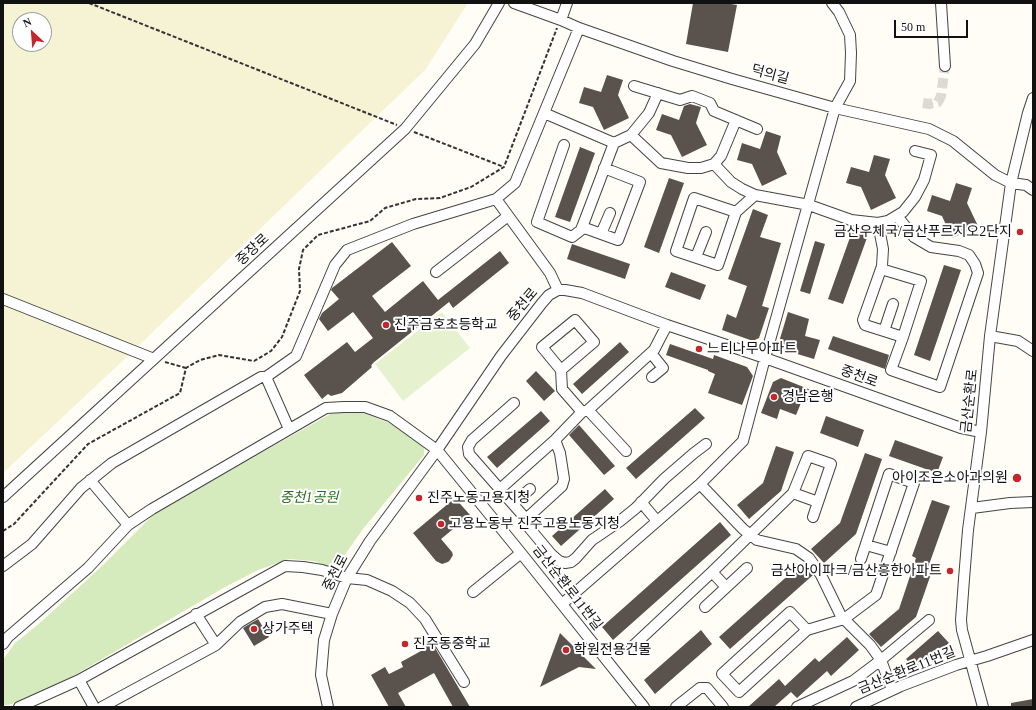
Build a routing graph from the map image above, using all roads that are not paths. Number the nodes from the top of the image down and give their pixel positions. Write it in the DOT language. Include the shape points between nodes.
graph roads {
  1 [pos="499,3"];
  2 [pos="514,3"];
  3 [pos="567,3"];
  4 [pos="832,3"];
  5 [pos="940,3"];
  6 [pos="560,20"];
  7 [pos="579,28"];
  8 [pos="945,66"];
  9 [pos="634,86"];
  10 [pos="658,93"];
  11 [pos="1033,98"];
  12 [pos="835,108"];
  13 [pos="544,113"];
  14 [pos="736,120"];
  15 [pos="757,129"];
  16 [pos="631,135"];
  17 [pos="614,143"];
  18 [pos="564,145"];
  19 [pos="915,151"];
  20 [pos="714,164"];
  21 [pos="604,168"];
  22 [pos="1011,183"];
  23 [pos="1033,190"];
  24 [pos="755,195"];
  25 [pos="496,199"];
  26 [pos="809,205"];
  27 [pos="736,212"];
  28 [pos="610,213"];
  29 [pos="508,216"];
  30 [pos="897,216"];
  31 [pos="878,223"];
  32 [pos="582,227"];
  33 [pos="706,232"];
  34 [pos="602,234"];
  35 [pos="696,258"];
  36 [pos="881,269"];
  37 [pos="436,272"];
  38 [pos="558,290"];
  39 [pos="3,299"];
  40 [pos="894,304"];
  41 [pos="667,325"];
  42 [pos="884,331"];
  43 [pos="990,336"];
  44 [pos="903,337"];
  45 [pos="1033,351"];
  46 [pos="651,353"];
  47 [pos="765,358"];
  48 [pos="154,359"];
  49 [pos="561,370"];
  50 [pos="266,377"];
  51 [pos="652,377"];
  52 [pos="514,403"];
  53 [pos="585,411"];
  54 [pos="289,429"];
  55 [pos="981,432"];
  56 [pos="555,440"];
  57 [pos="706,444"];
  58 [pos="437,450"];
  59 [pos="626,451"];
  60 [pos="90,480"];
  61 [pos="700,484"];
  62 [pos="530,489"];
  63 [pos="500,490"];
  64 [pos="793,493"];
  65 [pos="3,497"];
  66 [pos="641,502"];
  67 [pos="818,502"];
  68 [pos="1033,502"];
  69 [pos="513,504"];
  70 [pos="972,508"];
  71 [pos="813,517"];
  72 [pos="526,519"];
  73 [pos="658,521"];
  74 [pos="128,525"];
  75 [pos="750,535"];
  76 [pos="866,544"];
  77 [pos="891,552"];
  78 [pos="521,553"];
  79 [pos="861,559"];
  80 [pos="3,566"];
  81 [pos="747,568"];
  82 [pos="712,572"];
  83 [pos="347,578"];
  84 [pos="726,587"];
  85 [pos="473,592"];
  86 [pos="562,604"];
  87 [pos="705,607"];
  88 [pos="196,614"];
  89 [pos="332,614"];
  90 [pos="844,619"];
  91 [pos="929,620"];
  92 [pos="807,630"];
  93 [pos="5,638"];
  94 [pos="1033,640"];
  95 [pos="216,645"];
  96 [pos="632,647"];
  97 [pos="880,660"];
  98 [pos="969,661"];
  99 [pos="79,680"];
  100 [pos="464,682"];
  101 [pos="892,690"];
  102 [pos="19,707"];
  103 [pos="94,707"];
  104 [pos="102,707"];
  105 [pos="328,707"];
  106 [pos="644,707"];
  107 [pos="676,707"];
  108 [pos="723,707"];
  109 [pos="797,707"];
  110 [pos="856,707"];
  111 [pos="983,707"];
  1 -- 48 [label="street, 중장로" via="475,44 405,129"];
  2 -- 6 [label="street, 덕의길"];
  3 -- 6 [label="street"];
  4 -- 12 [label="street" via="850,35 851,53 850,81"];
  5 -- 8 [label="street"];
  6 -- 7 [label="street, 덕의길"];
  7 -- 12 [label="street, 덕의길" via="672,61"];
  7 -- 13 [label="street"];
  9 -- 10 [label="street"];
  10 -- 14 [label="street" via="680,100 692,96 710,103 714,111"];
  10 -- 16 [label="street" via="649,114"];
  11 -- 22 [label="street, 금산순환로"];
  12 -- 22 [label="street, 덕의길" via="929,129 953,141 996,175"];
  12 -- 26 [label="street"];
  13 -- 17 [label="street"];
  13 -- 25 [label="street" via="515,183"];
  14 -- 15 [label="street"];
  14 -- 20 [label="street" via="721,156"];
  16 -- 17 [label="street"];
  16 -- 20 [label="street" via="661,163 688,168"];
  17 -- 21 [label="street"];
  18 -- 32 [label="street" via="537,222 572,237"];
  19 -- 30 [label="street" via="931,155 916,198"];
  20 -- 24 [label="street" via="731,182"];
  21 -- 32 [label="street"];
  21 -- 34 [label="street" via="640,182 618,240"];
  22 -- 23 [label="street, 덕의길" via="1026,185"];
  22 -- 43 [label="street, 금산순환로"];
  24 -- 26 [label="street"];
  24 -- 27 [label="street"];
  25 -- 29 [label="street"];
  25 -- 50 [label="street" via="413,224 346,250 335,265 296,356"];
  26 -- 31 [label="street" via="851,220"];
  26 -- 47 [label="street"];
  27 -- 35 [label="street" via="718,265"];
  27 -- 35 [label="street" via="694,198 676,251"];
  28 -- 34 [label="street"];
  29 -- 37 [label="street"];
  29 -- 38 [label="street" via="550,272"];
  30 -- 31 [label="street"];
  30 -- 44 [label="street" via="914,237 931,247 969,255 978,273 940,387 891,370"];
  31 -- 36 [label="street" via="883,249"];
  32 -- 34 [label="street"];
  33 -- 35 [label="street"];
  36 -- 42 [label="street" via="863,320 865,325"];
  36 -- 44 [label="street" via="921,281"];
  38 -- 41 [label="street, 중천로" via="582,293"];
  38 -- 58 [label="street, 중천로" via="549,295 505,350"];
  39 -- 48 [label="street"];
  40 -- 42 [label="street"];
  41 -- 46 [label="street"];
  41 -- 47 [label="street, 중천로"];
  42 -- 44 [label="street"];
  43 -- 45 [label="street" via="1018,341"];
  43 -- 55 [label="street, 금산순환로"];
  46 -- 51 [label="street" via="663,368"];
  46 -- 53 [label="street"];
  47 -- 55 [label="street, 중천로" via="961,428"];
  47 -- 61 [label="street" via="743,441"];
  48 -- 65 [label="street, 중장로"];
  49 -- 49 [label="street" via="542,347 575,320 594,342"];
  49 -- 53 [label="street" via="562,389"];
  50 -- 54 [label="street"];
  50 -- 60 [label="street" via="261,377 112,463"];
  52 -- 63 [label="street" via="472,440 468,447 469,454"];
  53 -- 56 [label="street"];
  53 -- 59 [label="street"];
  54 -- 58 [label="street, 금산순환로11번길" via="326,408 365,407 390,416"];
  54 -- 74 [label="street, 금산순환로11번길"];
  55 -- 70 [label="street, 금산순환로"];
  56 -- 63 [label="street"];
  56 -- 72 [label="street" via="564,479 562,486"];
  57 -- 66 [label="street"];
  58 -- 78 [label="street, 금산순환로11번길"];
  58 -- 83 [label="street, 중천로"];
  60 -- 74 [label="street"];
  60 -- 80 [label="street" via="32,544"];
  61 -- 73 [label="street"];
  61 -- 75 [label="street"];
  62 -- 69 [label="street"];
  63 -- 69 [label="street"];
  64 -- 67 [label="street"];
  64 -- 67 [label="street" via="808,456 831,464"];
  64 -- 75 [label="street"];
  66 -- 72 [label="street" via="620,521 592,540 571,562 565,563 551,554 526,524"];
  66 -- 73 [label="street"];
  67 -- 71 [label="street"];
  68 -- 70 [label="street"];
  69 -- 72 [label="street"];
  70 -- 98 [label="street, 금산순환로" via="961,620"];
  73 -- 86 [label="street"];
  74 -- 93 [label="street, 금산순환로11번길" via="88,568"];
  75 -- 82 [label="street"];
  75 -- 90 [label="street" via="757,540 796,548 809,558"];
  76 -- 77 [label="street"];
  76 -- 77 [label="street" via="889,474 914,483"];
  76 -- 79 [label="street"];
  77 -- 90 [label="street" via="876,594"];
  78 -- 85 [label="street"];
  78 -- 86 [label="street, 금산순환로11번길"];
  81 -- 84 [label="street"];
  82 -- 84 [label="street"];
  82 -- 96 [label="street"];
  83 -- 88 [label="street" via="322,570 285,566"];
  83 -- 89 [label="street, 중천로"];
  83 -- 100 [label="street" via="367,580 392,591 410,603 425,619"];
  84 -- 87 [label="street"];
  86 -- 106 [label="street, 금산순환로11번길"];
  88 -- 95 [label="street"];
  88 -- 99 [label="street"];
  89 -- 95 [label="street" via="282,604 265,607 240,622"];
  89 -- 105 [label="street, 중천로" via="324,640 321,675"];
  90 -- 92 [label="street"];
  90 -- 97 [label="street" via="870,645"];
  91 -- 97 [label="street"];
  92 -- 92 [label="street" via="739,692 722,674 790,612"];
  94 -- 98 [label="street, 금산순환로11번길"];
  95 -- 104 [label="street"];
  97 -- 101 [label="street"];
  97 -- 109 [label="street" via="853,681"];
  98 -- 101 [label="street, 금산순환로11번길"];
  98 -- 111 [label="street, 금산순환로"];
  99 -- 102 [label="street"];
  99 -- 103 [label="street"];
  101 -- 110 [label="street, 금산순환로11번길"];
  107 -- 108 [label="street" via="700,688 707,688"];
}
